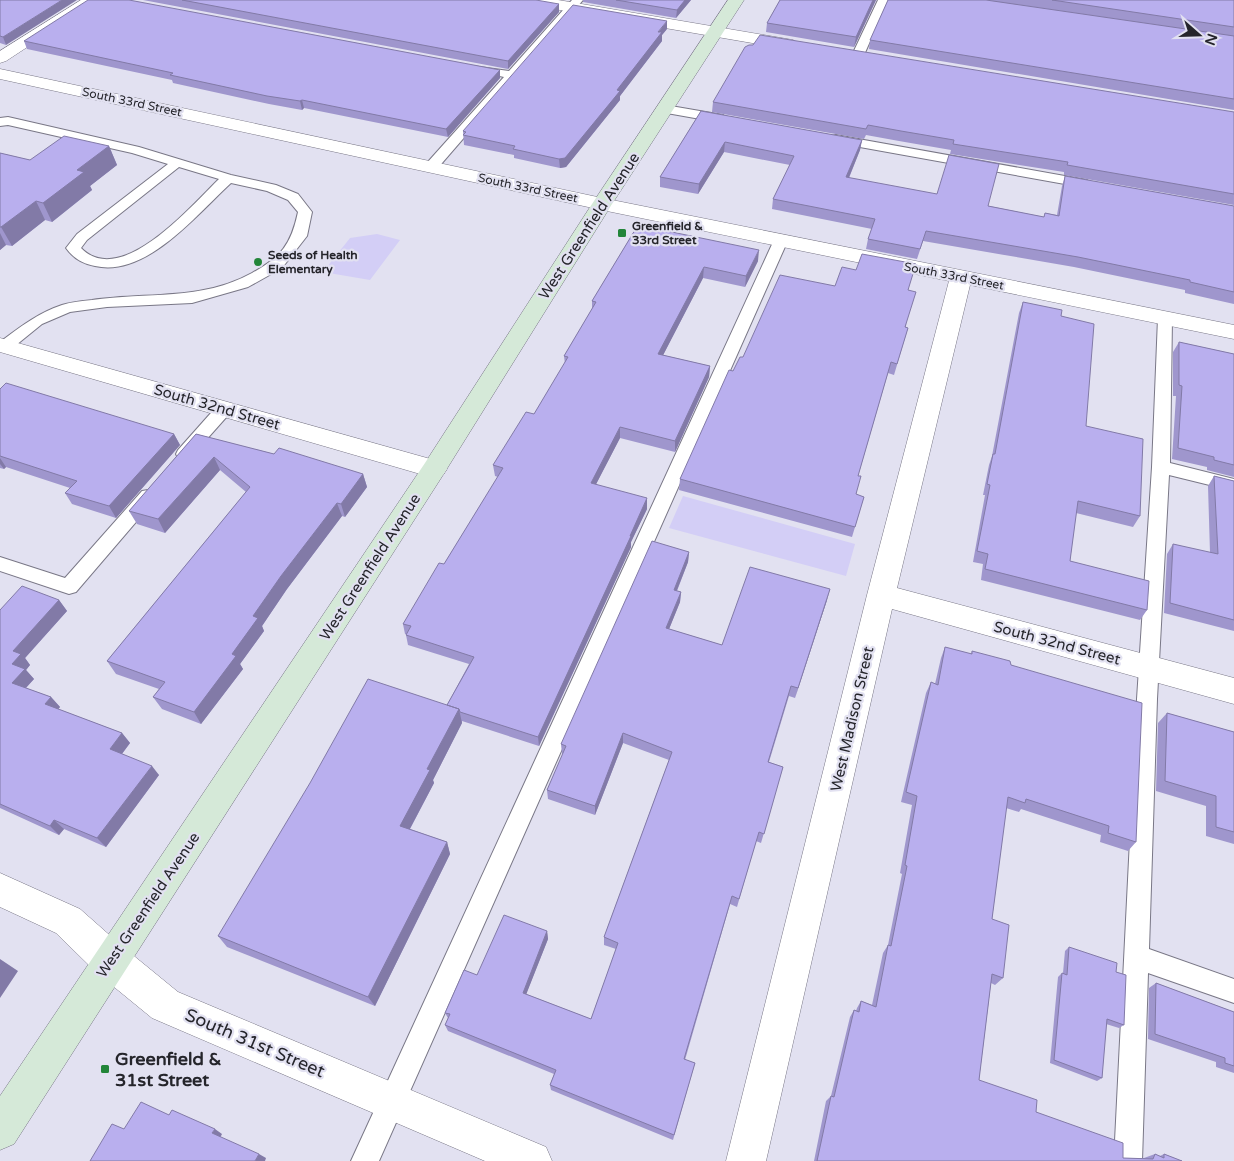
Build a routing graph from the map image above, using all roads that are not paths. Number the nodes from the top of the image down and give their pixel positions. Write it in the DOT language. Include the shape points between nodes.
graph roads {
  1 [pos="91,0"];
  2 [pos="531,0"];
  3 [pos="736,0"];
  4 [pos="884,0"];
  5 [pos="574,4"];
  6 [pos="715,32"];
  7 [pos="811,48"];
  8 [pos="839,52"];
  9 [pos="858,55"];
  10 [pos="0,58"];
  11 [pos="877,58"];
  12 [pos="464,66"];
  13 [pos="0,74"];
  14 [pos="512,75"];
  15 [pos="665,109"];
  16 [pos="736,121"];
  17 [pos="0,122"];
  18 [pos="824,137"];
  19 [pos="177,163"];
  20 [pos="431,166"];
  21 [pos="228,178"];
  22 [pos="1097,186"];
  23 [pos="602,204"];
  24 [pos="781,240"];
  25 [pos="961,277"];
  26 [pos="1165,318"];
  27 [pos="1234,332"];
  28 [pos="2,347"];
  29 [pos="224,409"];
  30 [pos="1161,467"];
  31 [pos="172,468"];
  32 [pos="434,469"];
  33 [pos="159,483"];
  34 [pos="1234,485"];
  35 [pos="0,564"];
  36 [pos="881,595"];
  37 [pos="1148,668"];
  38 [pos="1234,692"];
  39 [pos="0,890"];
  40 [pos="1137,957"];
  41 [pos="110,960"];
  42 [pos="1234,991"];
  43 [pos="391,1101"];
  44 [pos="0,1130"];
  45 [pos="365,1161"];
  46 [pos="532,1161"];
  47 [pos="746,1161"];
  48 [pos="1128,1161"];
  1 -- 10 [label="street"];
  2 -- 5 [label="street"];
  3 -- 6 [label="main road, West Greenfield Avenue"];
  4 -- 9 [label="lane"];
  5 -- 6 [label="street"];
  5 -- 14 [label="lane"];
  6 -- 7 [label="street"];
  6 -- 15 [label="main road, West Greenfield Avenue"];
  8 -- 9 [label="street"];
  9 -- 11 [label="street"];
  12 -- 14 [label="lane"];
  13 -- 20 [label="street, South 33rd Street"];
  14 -- 20 [label="lane"];
  15 -- 16 [label="lane"];
  15 -- 23 [label="main road, West Greenfield Avenue"];
  17 -- 19 [label="lane" via="8,121 135,150"];
  18 -- 22 [label="lane"];
  19 -- 21 [label="lane"];
  19 -- 21 [label="lane" via="82,237 73,248 80,257 94,263 113,264 132,259 149,248"];
  20 -- 23 [label="street, South 33rd Street"];
  21 -- 28 [label="lane" via="293,197 304,212 300,236 277,265 243,284 192,298 107,302 68,308 37,321"];
  23 -- 24 [label="street, South 33rd Street"];
  23 -- 32 [label="main road, West Greenfield Avenue"];
  24 -- 25 [label="street, South 33rd Street"];
  24 -- 43 [label="lane"];
  25 -- 26 [label="street, South 33rd Street"];
  25 -- 36 [label="street, West Madison Street"];
  26 -- 27 [label="street, South 33rd Street"];
  26 -- 30 [label="lane"];
  28 -- 29 [label="street, South 32nd Street"];
  29 -- 31 [label="lane"];
  29 -- 32 [label="street, South 32nd Street"];
  30 -- 34 [label="lane"];
  30 -- 37 [label="lane"];
  32 -- 41 [label="main road, West Greenfield Avenue"];
  33 -- 35 [label="lane" via="69,588"];
  36 -- 37 [label="street, South 32nd Street"];
  36 -- 47 [label="street, West Madison Street"];
  37 -- 38 [label="street, South 32nd Street"];
  37 -- 40 [label="lane"];
  39 -- 41 [label="street, South 31st Street" via="68,922"];
  40 -- 42 [label="lane"];
  40 -- 48 [label="lane"];
  41 -- 43 [label="street, South 31st Street" via="165,1005"];
  41 -- 44 [label="main road, West Greenfield Avenue"];
  43 -- 45 [label="lane"];
  43 -- 46 [label="street, South 31st Street"];
}
